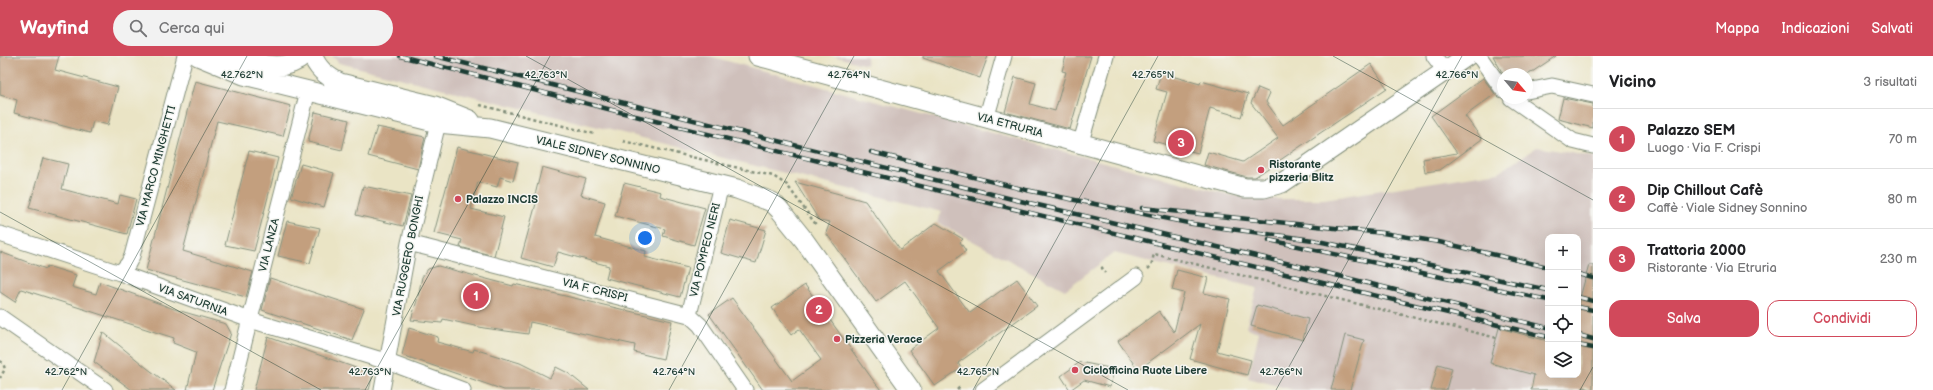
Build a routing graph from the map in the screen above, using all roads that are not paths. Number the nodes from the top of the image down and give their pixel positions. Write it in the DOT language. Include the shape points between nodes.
graph roads {
  1 [pos="195,56"];
  2 [pos="304,56"];
  3 [pos="313,56"];
  4 [pos="758,56"];
  5 [pos="1004,56"];
  6 [pos="1106,56"];
  7 [pos="1467,56"];
  8 [pos="1479,56"];
  9 [pos="1439,63"];
  10 [pos="1497,82"];
  11 [pos="1533,90"];
  12 [pos="1593,95"];
  13 [pos="306,99"];
  14 [pos="1520,104"];
  15 [pos="986,119"];
  16 [pos="438,122"];
  17 [pos="490,128"];
  18 [pos="1080,145"];
  19 [pos="1593,146"];
  20 [pos="721,185"];
  21 [pos="0,234"];
  22 [pos="409,244"];
  23 [pos="120,273"];
  24 [pos="1136,277"];
  25 [pos="689,315"];
  26 [pos="0,317"];
  27 [pos="250,320"];
  28 [pos="388,362"];
  29 [pos="105,390"];
  30 [pos="232,390"];
  31 [pos="382,390"];
  32 [pos="463,390"];
  33 [pos="745,390"];
  34 [pos="910,390"];
  35 [pos="983,390"];
  1 -- 2 [label="street" via="226,56 265,66 289,64"];
  1 -- 16 [label="street, VIALE SIDNEY SONNINO" via="244,74"];
  1 -- 23 [label="street, VIA MARCO MINGHETTI" via="132,256"];
  3 -- 17 [label="street" via="316,65 340,83 435,106"];
  4 -- 15 [label="street, VIA ETRURIA"];
  5 -- 15 [label="street"];
  6 -- 18 [label="street"];
  7 -- 9 [label="street, VIA ETRURIA"];
  8 -- 10 [label="street"];
  9 -- 18 [label="street, VIA ETRURIA" via="1304,169 1282,183 1264,188 1245,188"];
  11 -- 12 [label="street" via="1552,86"];
  13 -- 27 [label="street, VIA LANZA"];
  14 -- 19 [label="street" via="1573,141"];
  15 -- 18 [label="street, VIA ETRURIA"];
  16 -- 17 [label="street, VIALE SIDNEY SONNINO"];
  16 -- 22 [label="street, VIA RUGGERO BONGHI"];
  17 -- 20 [label="street, VIALE SIDNEY SONNINO"];
  20 -- 25 [label="street, VIA POMPEO NERI"];
  20 -- 34 [label="street, VIALE SIDNEY SONNINO" via="756,195 772,202 779,209 804,240"];
  21 -- 23 [label="street, VIA SATURNIA"];
  22 -- 25 [label="street, VIA F. CRISPI"];
  22 -- 28 [label="street, VIA RUGGERO BONGHI"];
  23 -- 27 [label="street, VIA SATURNIA"];
  24 -- 35 [label="street"];
  25 -- 33 [label="street" via="700,325"];
  26 -- 29 [label="street"];
  27 -- 28 [label="street, VIA SATURNIA"];
  27 -- 30 [label="street, VIA LANZA"];
  28 -- 31 [label="street, VIA RUGGERO BONGHI"];
  28 -- 32 [label="street, VIA SATURNIA"];
}
